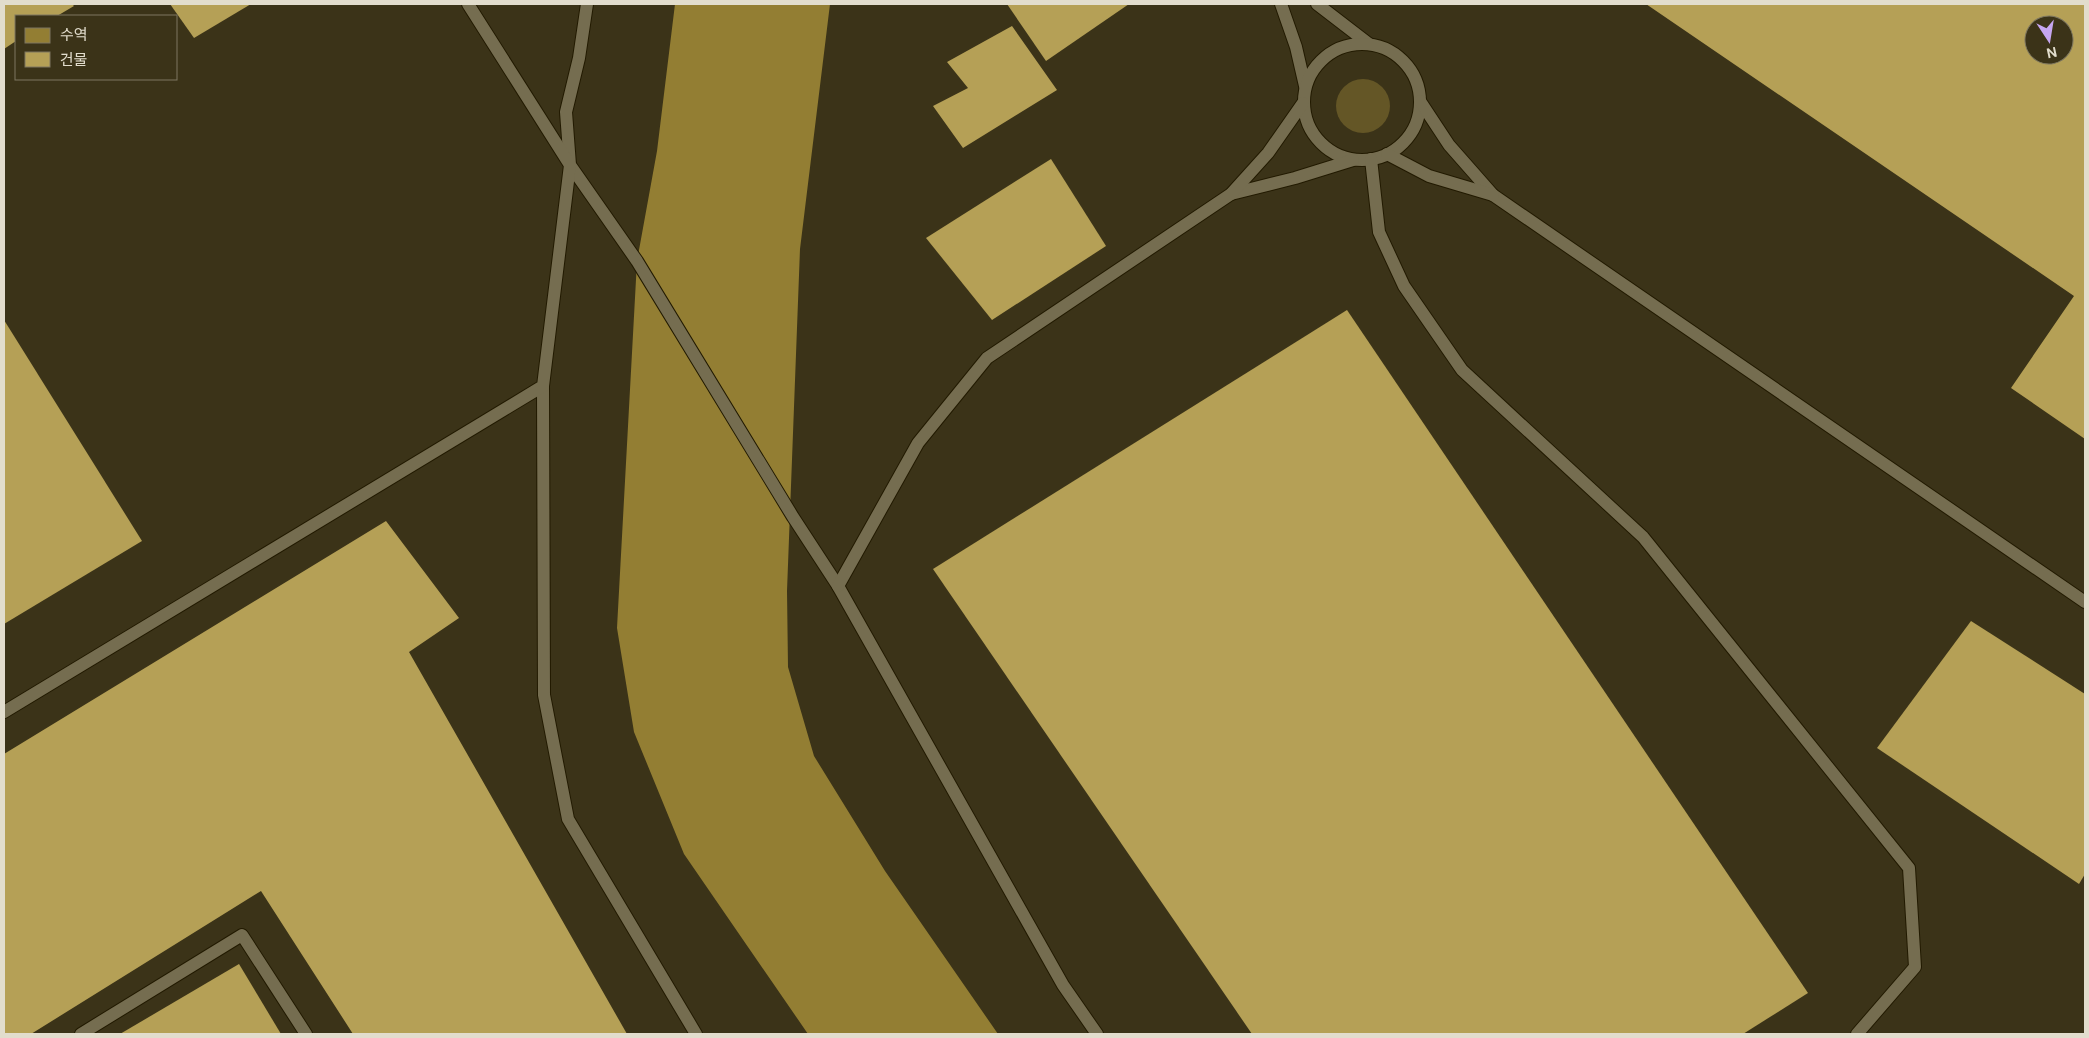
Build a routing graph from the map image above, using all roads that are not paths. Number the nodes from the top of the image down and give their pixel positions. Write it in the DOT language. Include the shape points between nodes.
graph roads {
  1 [pos="468,4"];
  2 [pos="587,4"];
  3 [pos="1281,4"];
  4 [pos="1318,4"];
  5 [pos="1369,44"];
  6 [pos="1305,86"];
  7 [pos="1420,101"];
  8 [pos="1303,103"];
  9 [pos="1387,154"];
  10 [pos="1371,159"];
  11 [pos="1354,160"];
  12 [pos="570,165"];
  13 [pos="1230,194"];
  14 [pos="1493,196"];
  15 [pos="543,386"];
  16 [pos="838,586"];
  17 [pos="2085,602"];
  18 [pos="4,712"];
  19 [pos="81,1034"];
  20 [pos="306,1034"];
  21 [pos="696,1034"];
  22 [pos="1097,1034"];
  23 [pos="1857,1034"];
  1 -- 12 [label="lane"];
  2 -- 12 [label="lane" via="566,112"];
  3 -- 6 [label="lane"];
  4 -- 5 [label="lane"];
  5 -- 6 [label="lane" via="1353,44 1323,58 1312,70"];
  5 -- 7 [label="lane" via="1392,53 1411,69"];
  6 -- 8 [label="lane"];
  7 -- 9 [label="lane" via="1412,132 1401,146"];
  7 -- 14 [label="lane" via="1449,145"];
  8 -- 11 [label="lane" via="1313,134 1338,155"];
  8 -- 13 [label="lane" via="1268,153"];
  9 -- 10 [label="lane"];
  9 -- 14 [label="lane" via="1429,176"];
  10 -- 11 [label="lane"];
  10 -- 23 [label="lane" via="1379,232 1404,286 1462,370 1643,537 1909,868 1916,966"];
  11 -- 13 [label="lane"];
  12 -- 15 [label="lane"];
  12 -- 16 [label="lane" via="637,261"];
  13 -- 16 [label="lane" via="987,358 918,443"];
  14 -- 17 [label="lane"];
  15 -- 18 [label="lane"];
  15 -- 21 [label="lane" via="544,696 568,819"];
  16 -- 22 [label="lane" via="1063,985"];
  19 -- 20 [label="lane" via="242,935"];
}
